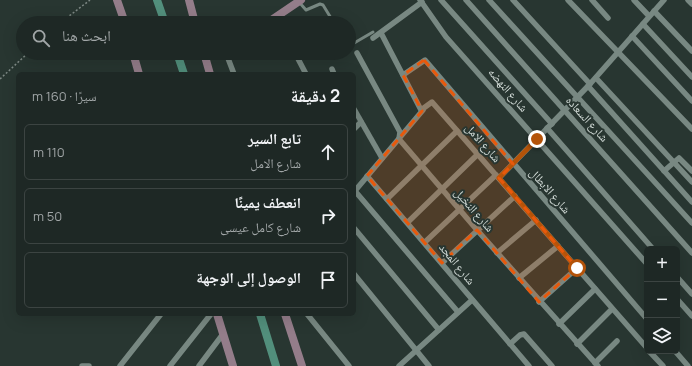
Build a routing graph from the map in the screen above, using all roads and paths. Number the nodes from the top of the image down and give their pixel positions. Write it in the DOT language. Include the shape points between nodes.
graph roads {
  1 [pos="90,0"];
  2 [pos="117,0"];
  3 [pos="189,0"];
  4 [pos="441,0"];
  5 [pos="466,0"];
  6 [pos="489,0"];
  7 [pos="512,0"];
  8 [pos="568,0"];
  9 [pos="592,0"];
  10 [pos="634,0"];
  11 [pos="688,0"];
  12 [pos="300,1"];
  13 [pos="421,1"];
  14 [pos="660,1"];
  15 [pos="692,4"];
  16 [pos="654,11"];
  17 [pos="69,16"];
  18 [pos="123,16"];
  19 [pos="193,16"];
  20 [pos="283,16"];
  21 [pos="330,16"];
  22 [pos="649,16"];
  23 [pos="608,18"];
  24 [pos="643,24"];
  25 [pos="380,33"];
  26 [pos="373,35"];
  27 [pos="632,36"];
  28 [pos="356,43"];
  29 [pos="692,51"];
  30 [pos="618,52"];
  31 [pos="357,53"];
  32 [pos="20,60"];
  33 [pos="135,60"];
  34 [pos="206,60"];
  35 [pos="229,60"];
  36 [pos="299,60"];
  37 [pos="138,72"];
  38 [pos="209,72"];
  39 [pos="233,72"];
  40 [pos="305,72"];
  41 [pos="403,75"];
  42 [pos="692,77"];
  43 [pos="596,78"];
  44 [pos="0,79"];
  45 [pos="589,85"];
  46 [pos="578,97"];
  47 [pos="692,101"];
  48 [pos="423,110"];
  49 [pos="565,110"];
  50 [pos="356,112"];
  51 [pos="362,122"];
  52 [pos="552,124"];
  53 [pos="356,127"];
  54 [pos="547,128"];
  55 [pos="692,129"];
  56 [pos="457,131"];
  57 [pos="399,139"];
  58 [pos="537,139"];
  59 [pos="478,154"];
  60 [pos="382,158"];
  61 [pos="674,162"];
  62 [pos="513,164"];
  63 [pos="421,165"];
  64 [pos="664,171"];
  65 [pos="692,171"];
  66 [pos="367,176"];
  67 [pos="498,176"];
  68 [pos="692,182"];
  69 [pos="441,189"];
  70 [pos="356,191"];
  71 [pos="356,193"];
  72 [pos="515,196"];
  73 [pos="387,199"];
  74 [pos="692,202"];
  75 [pos="459,210"];
  76 [pos="536,220"];
  77 [pos="408,222"];
  78 [pos="692,223"];
  79 [pos="356,230"];
  80 [pos="477,230"];
  81 [pos="425,242"];
  82 [pos="558,246"];
  83 [pos="649,246"];
  84 [pos="497,253"];
  85 [pos="692,253"];
  86 [pos="644,261"];
  87 [pos="442,263"];
  88 [pos="577,268"];
  89 [pos="356,276"];
  90 [pos="519,278"];
  91 [pos="680,280"];
  92 [pos="595,289"];
  93 [pos="692,294"];
  94 [pos="472,300"];
  95 [pos="540,302"];
  96 [pos="680,302"];
  97 [pos="612,309"];
  98 [pos="458,312"];
  99 [pos="159,316"];
  100 [pos="209,316"];
  101 [pos="218,316"];
  102 [pos="286,316"];
  103 [pos="309,316"];
  104 [pos="692,316"];
  105 [pos="646,318"];
  106 [pos="559,324"];
  107 [pos="438,330"];
  108 [pos="223,334"];
  109 [pos="617,341"];
  110 [pos="510,344"];
  111 [pos="578,344"];
  112 [pos="644,345"];
  113 [pos="416,351"];
  114 [pos="652,354"];
  115 [pos="678,354"];
  116 [pos="596,364"];
  117 [pos="82,366"];
  118 [pos="90,366"];
  119 [pos="120,366"];
  120 [pos="170,366"];
  121 [pos="199,366"];
  122 [pos="234,366"];
  123 [pos="302,366"];
  124 [pos="349,366"];
  125 [pos="399,366"];
  126 [pos="429,366"];
  127 [pos="530,366"];
  128 [pos="552,366"];
  129 [pos="662,366"];
  130 [pos="688,366"];
  1 -- 17 [label="path"];
  2 -- 18 [label="main road"];
  3 -- 19 [label="main road"];
  4 -- 52 [label="street"];
  5 -- 49 [label="street, شارع السعاده"];
  6 -- 46 [label="street"];
  7 -- 45 [label="street"];
  8 -- 30 [label="street"];
  9 -- 23 [label="street"];
  10 -- 22 [label="street"];
  11 -- 15 [label="street"];
  12 -- 20 [label="main road"];
  12 -- 21 [label="lane" via="306,10 323,5"];
  13 -- 25 [label="street"];
  13 -- 58 [label="street, شارع النهضه" via="446,37"];
  14 -- 16 [label="street"];
  16 -- 22 [label="street"];
  16 -- 29 [label="street"];
  22 -- 24 [label="street"];
  24 -- 27 [label="street"];
  24 -- 42 [label="street"];
  25 -- 26 [label="street"];
  25 -- 41 [label="street"];
  26 -- 28 [label="lane"];
  27 -- 30 [label="street"];
  27 -- 47 [label="street"];
  30 -- 43 [label="street"];
  30 -- 55 [label="street"];
  31 -- 57 [label="street, شارع النخيل" via="400,132"];
  32 -- 44 [label="path"];
  33 -- 37 [label="main road"];
  34 -- 38 [label="main road"];
  35 -- 39 [label="street"];
  36 -- 40 [label="street"];
  41 -- 48 [label="street"];
  41 -- 62 [label="street, شارع الابطال" via="425,60"];
  43 -- 45 [label="street"];
  43 -- 61 [label="street"];
  45 -- 46 [label="street"];
  45 -- 64 [label="street"];
  46 -- 49 [label="street"];
  46 -- 78 [label="street"];
  48 -- 56 [label="street, شارع الامل" via="432,101"];
  48 -- 57 [label="street"];
  49 -- 52 [label="street"];
  49 -- 85 [label="street, شارع السعاده"];
  50 -- 51 [label="street"];
  51 -- 53 [label="street"];
  51 -- 60 [label="street"];
  52 -- 54 [label="street"];
  54 -- 58 [label="street"];
  54 -- 83 [label="street"];
  56 -- 59 [label="street, شارع الامل"];
  56 -- 63 [label="street"];
  57 -- 60 [label="street"];
  57 -- 63 [label="street, شارع النخيل"];
  58 -- 62 [label="street"];
  58 -- 86 [label="street, شارع النهضه"];
  59 -- 67 [label="street, شارع الامل"];
  59 -- 69 [label="street"];
  60 -- 66 [label="street"];
  61 -- 64 [label="street"];
  61 -- 65 [label="street" via="680,158"];
  61 -- 68 [label="street"];
  62 -- 67 [label="street"];
  62 -- 105 [label="street, شارع الابطال"];
  63 -- 69 [label="street, شارع النخيل"];
  63 -- 73 [label="street"];
  64 -- 74 [label="street"];
  66 -- 70 [label="street"];
  66 -- 73 [label="street, شارع المجد"];
  67 -- 72 [label="street, شارع الامل"];
  67 -- 75 [label="street"];
  69 -- 75 [label="street, شارع النخيل"];
  69 -- 77 [label="street"];
  71 -- 98 [label="street"];
  72 -- 76 [label="street, شارع الامل"];
  72 -- 80 [label="street"];
  73 -- 77 [label="street, شارع المجد"];
  75 -- 80 [label="street, شارع النخيل"];
  75 -- 81 [label="street"];
  76 -- 82 [label="street, شارع الامل"];
  76 -- 84 [label="street"];
  77 -- 81 [label="street, شارع المجد"];
  79 -- 107 [label="street"];
  80 -- 84 [label="street, شارع النخيل"];
  80 -- 87 [label="street"];
  81 -- 87 [label="street, شارع المجد"];
  82 -- 88 [label="street, شارع الامل"];
  82 -- 90 [label="street"];
  84 -- 90 [label="street, شارع النخيل"];
  87 -- 94 [label="street, شارع المجد"];
  88 -- 92 [label="street, شارع الامل"];
  88 -- 95 [label="street"];
  89 -- 113 [label="street"];
  90 -- 95 [label="street, شارع النخيل"];
  91 -- 93 [label="street"];
  92 -- 97 [label="street, شارع الامل"];
  92 -- 106 [label="street"];
  94 -- 98 [label="street"];
  94 -- 110 [label="street, شارع المجد"];
  95 -- 106 [label="street, شارع النخيل"];
  96 -- 104 [label="street"];
  97 -- 111 [label="street"];
  97 -- 112 [label="street, شارع الامل"];
  98 -- 107 [label="street"];
  99 -- 119 [label="street"];
  100 -- 120 [label="street"];
  101 -- 108 [label="main road"];
  102 -- 123 [label="main road"];
  103 -- 124 [label="street"];
  106 -- 111 [label="street, شارع النخيل"];
  107 -- 113 [label="street"];
  108 -- 121 [label="street"];
  108 -- 122 [label="main road"];
  109 -- 116 [label="street"];
  110 -- 127 [label="street, شارع المجد"];
  110 -- 128 [label="street" via="524,334"];
  111 -- 116 [label="street, شارع النخيل"];
  113 -- 125 [label="street"];
  113 -- 126 [label="street"];
  114 -- 129 [label="street"];
  115 -- 130 [label="street"];
  117 -- 118 [label="street"];
}
